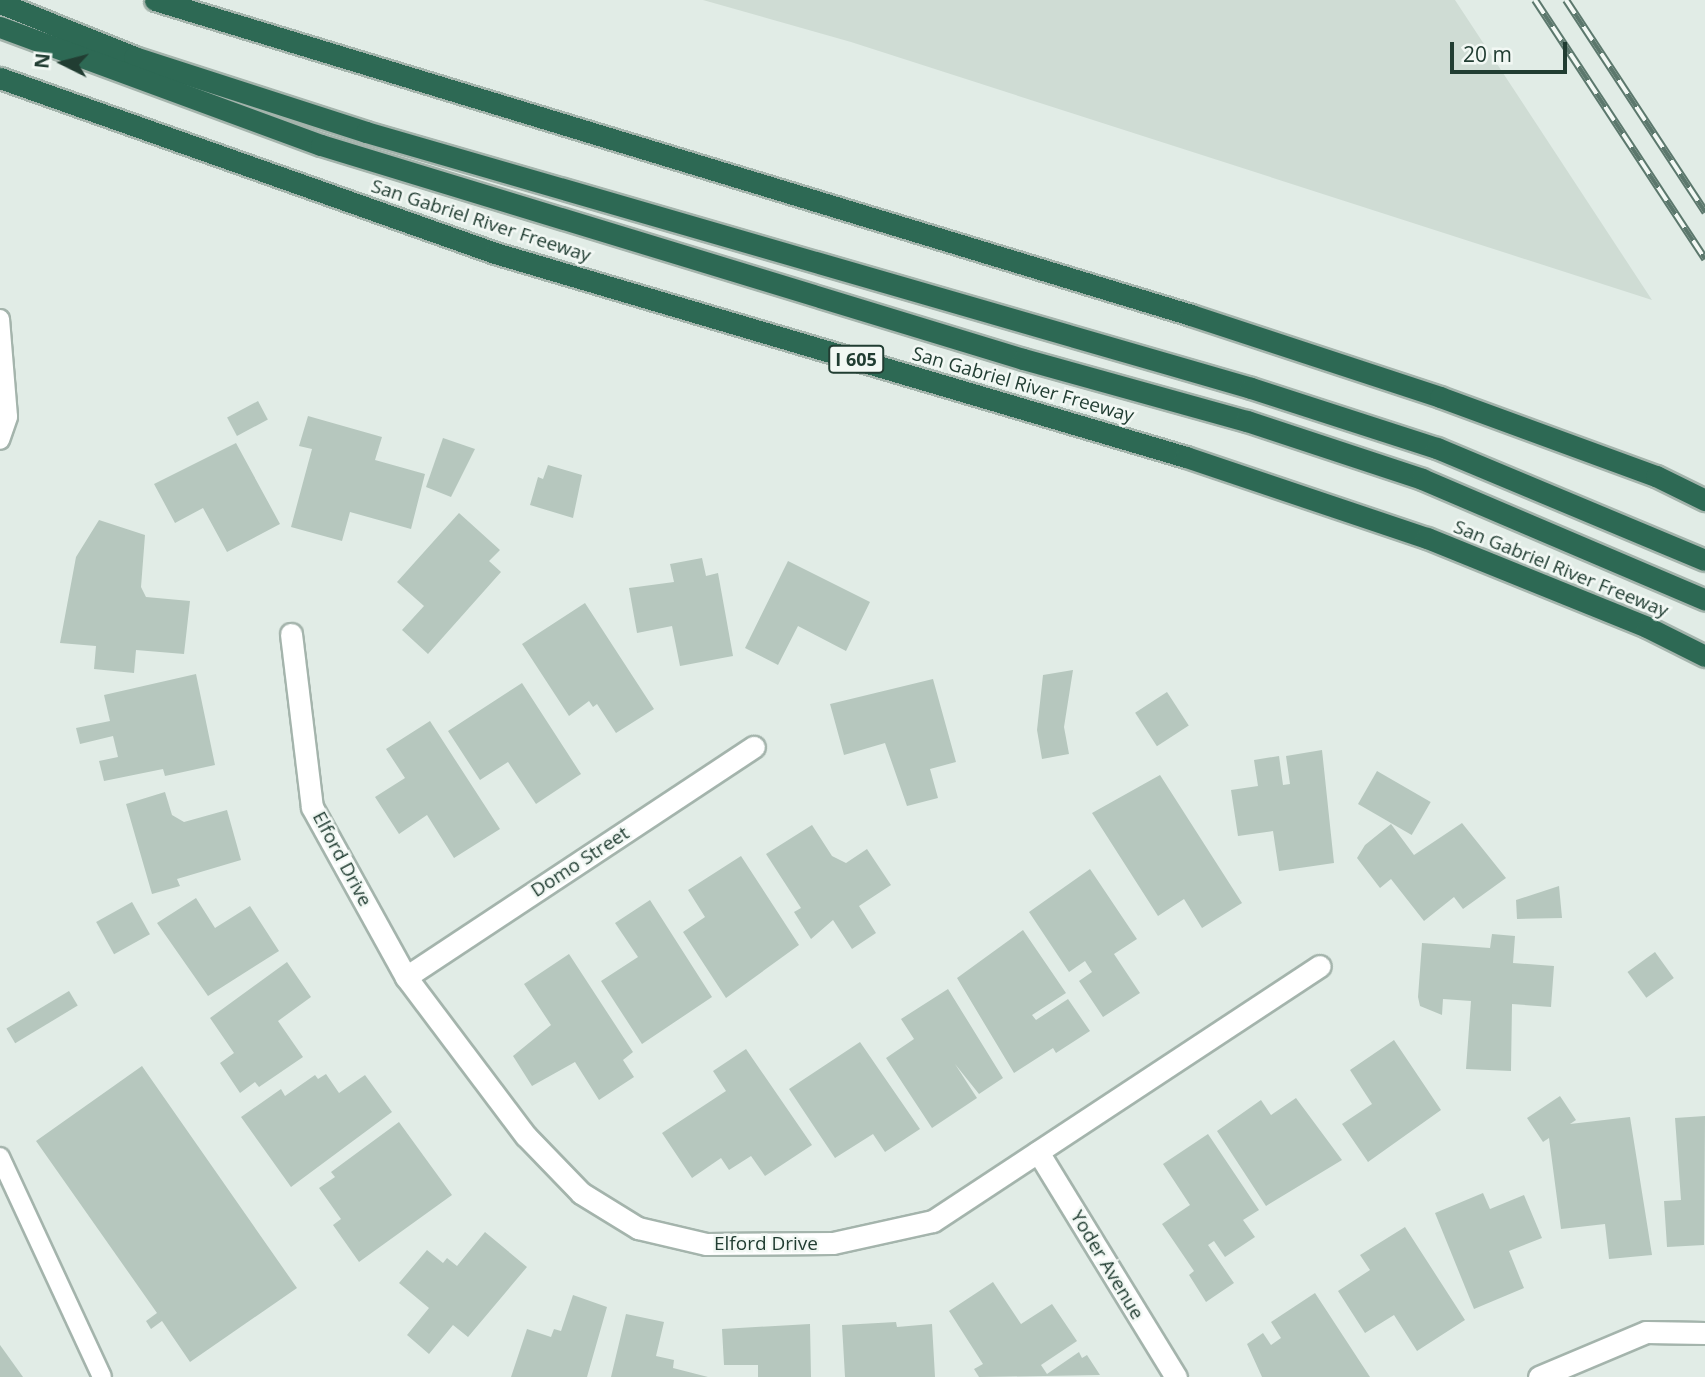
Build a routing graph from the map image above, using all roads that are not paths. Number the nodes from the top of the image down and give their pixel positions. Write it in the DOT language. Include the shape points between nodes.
graph roads {
  1 [pos="155,0"];
  2 [pos="0,3"];
  3 [pos="0,27"];
  4 [pos="0,78"];
  5 [pos="0,318"];
  6 [pos="0,440"];
  7 [pos="1705,500"];
  8 [pos="1705,560"];
  9 [pos="1705,600"];
  10 [pos="291,634"];
  11 [pos="1705,656"];
  12 [pos="754,747"];
  13 [pos="1319,966"];
  14 [pos="406,977"];
  15 [pos="1038,1152"];
  16 [pos="0,1157"];
  17 [pos="1705,1333"];
  18 [pos="102,1377"];
  19 [pos="1176,1377"];
  20 [pos="1539,1377"];
  1 -- 7 [label="highway" via="1191,315 1440,397 1656,476"];
  2 -- 8 [label="highway" via="134,57 366,132 1375,428 1462,458"];
  3 -- 9 [label="highway" via="321,145 1023,359 1247,421 1410,475"];
  4 -- 11 [label="highway, San Gabriel River Freeway / I 605" via="495,253 1224,470 1427,538 1647,627"];
  5 -- 6 [label="lane" via="8,417"];
  10 -- 14 [label="street, Elford Drive" via="313,807"];
  12 -- 14 [label="street, Domo Street"];
  13 -- 15 [label="street, Elford Drive"];
  14 -- 15 [label="street, Elford Drive" via="526,1136 581,1194 638,1228 706,1244 832,1243 933,1221"];
  15 -- 19 [label="street, Yoder Avenue"];
  16 -- 18 [label="lane"];
  17 -- 20 [label="street" via="1646,1332"];
}
